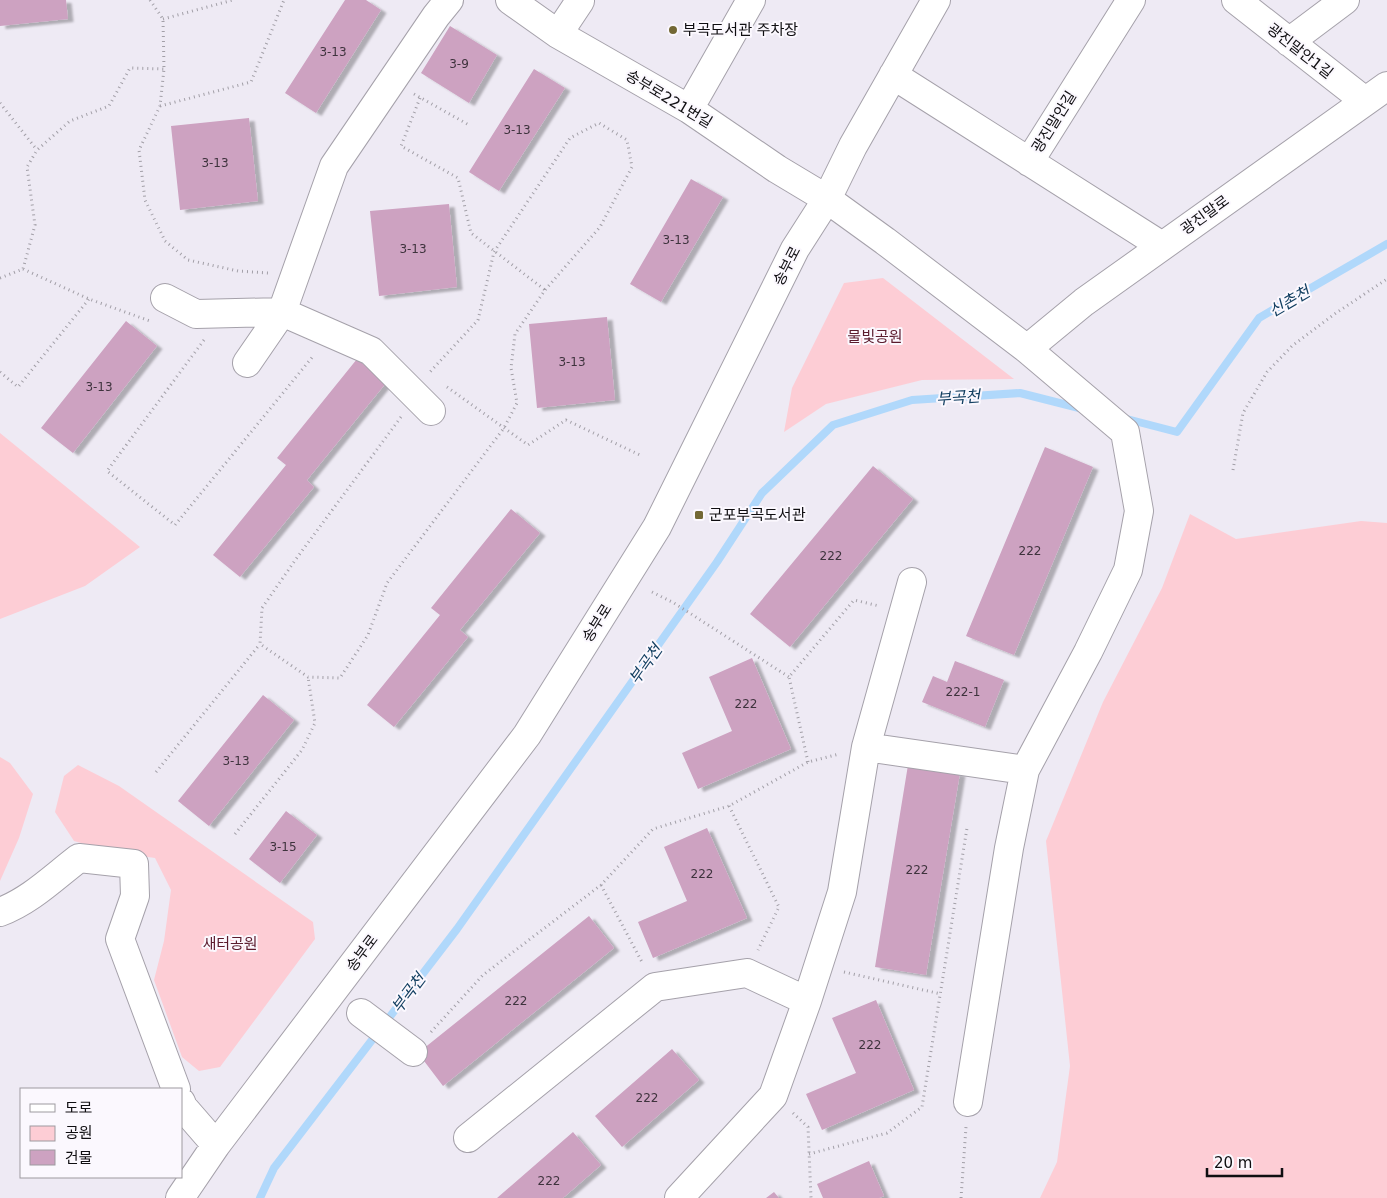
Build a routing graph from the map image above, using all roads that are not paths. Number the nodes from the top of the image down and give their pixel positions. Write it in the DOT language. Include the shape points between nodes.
graph roads {
  1 [pos="449,0"];
  2 [pos="510,0"];
  3 [pos="750,0"];
  4 [pos="936,0"];
  5 [pos="1131,0"];
  6 [pos="1236,0"];
  7 [pos="1345,0"];
  8 [pos="580,1"];
  9 [pos="558,34"];
  10 [pos="1289,42"];
  11 [pos="893,75"];
  12 [pos="1387,86"];
  13 [pos="1365,101"];
  14 [pos="689,109"];
  15 [pos="1029,162"];
  16 [pos="827,199"];
  17 [pos="1162,246"];
  18 [pos="166,298"];
  19 [pos="282,312"];
  20 [pos="1027,349"];
  21 [pos="247,363"];
  22 [pos="431,411"];
  23 [pos="912,582"];
  24 [pos="866,747"];
  25 [pos="1024,770"];
  26 [pos="0,912"];
  27 [pos="807,1001"];
  28 [pos="361,1013"];
  29 [pos="413,1052"];
  30 [pos="176,1088"];
  31 [pos="968,1102"];
  32 [pos="182,1104"];
  33 [pos="468,1138"];
  34 [pos="216,1145"];
  35 [pos="180,1198"];
  36 [pos="679,1198"];
  1 -- 19 [label="street" via="334,166"];
  2 -- 9 [label="street, 송부로221번길"];
  3 -- 14 [label="street"];
  4 -- 11 [label="street, 송부로"];
  5 -- 15 [label="street, 광진말안길"];
  6 -- 10 [label="street, 광진말안1길"];
  7 -- 10 [label="street"];
  8 -- 9 [label="street"];
  9 -- 14 [label="street, 송부로221번길"];
  10 -- 13 [label="street, 광진말안1길"];
  11 -- 15 [label="street"];
  11 -- 16 [label="street, 송부로"];
  12 -- 13 [label="street, 광진말로"];
  13 -- 17 [label="street, 광진말로"];
  14 -- 16 [label="street, 송부로221번길"];
  15 -- 17 [label="street, 광진말안길"];
  16 -- 20 [label="street, 송부로221번길"];
  16 -- 34 [label="street, 송부로" via="795,249 657,527 527,735"];
  17 -- 20 [label="street, 광진말로" via="1084,302"];
  18 -- 19 [label="street" via="196,314"];
  19 -- 21 [label="street"];
  19 -- 22 [label="street" via="371,351"];
  20 -- 25 [label="street, 송부로221번길" via="1125,432 1139,511 1128,570"];
  23 -- 24 [label="street"];
  24 -- 25 [label="street"];
  24 -- 27 [label="street" via="842,892"];
  25 -- 31 [label="street"];
  26 -- 30 [label="street" via="36,892 79,858 134,864 135,896 120,939"];
  27 -- 33 [label="street" via="747,972 655,987"];
  27 -- 36 [label="street" via="773,1096"];
  28 -- 29 [label="street"];
  32 -- 34 [label="street"];
  34 -- 35 [label="street, 송부로"];
}
